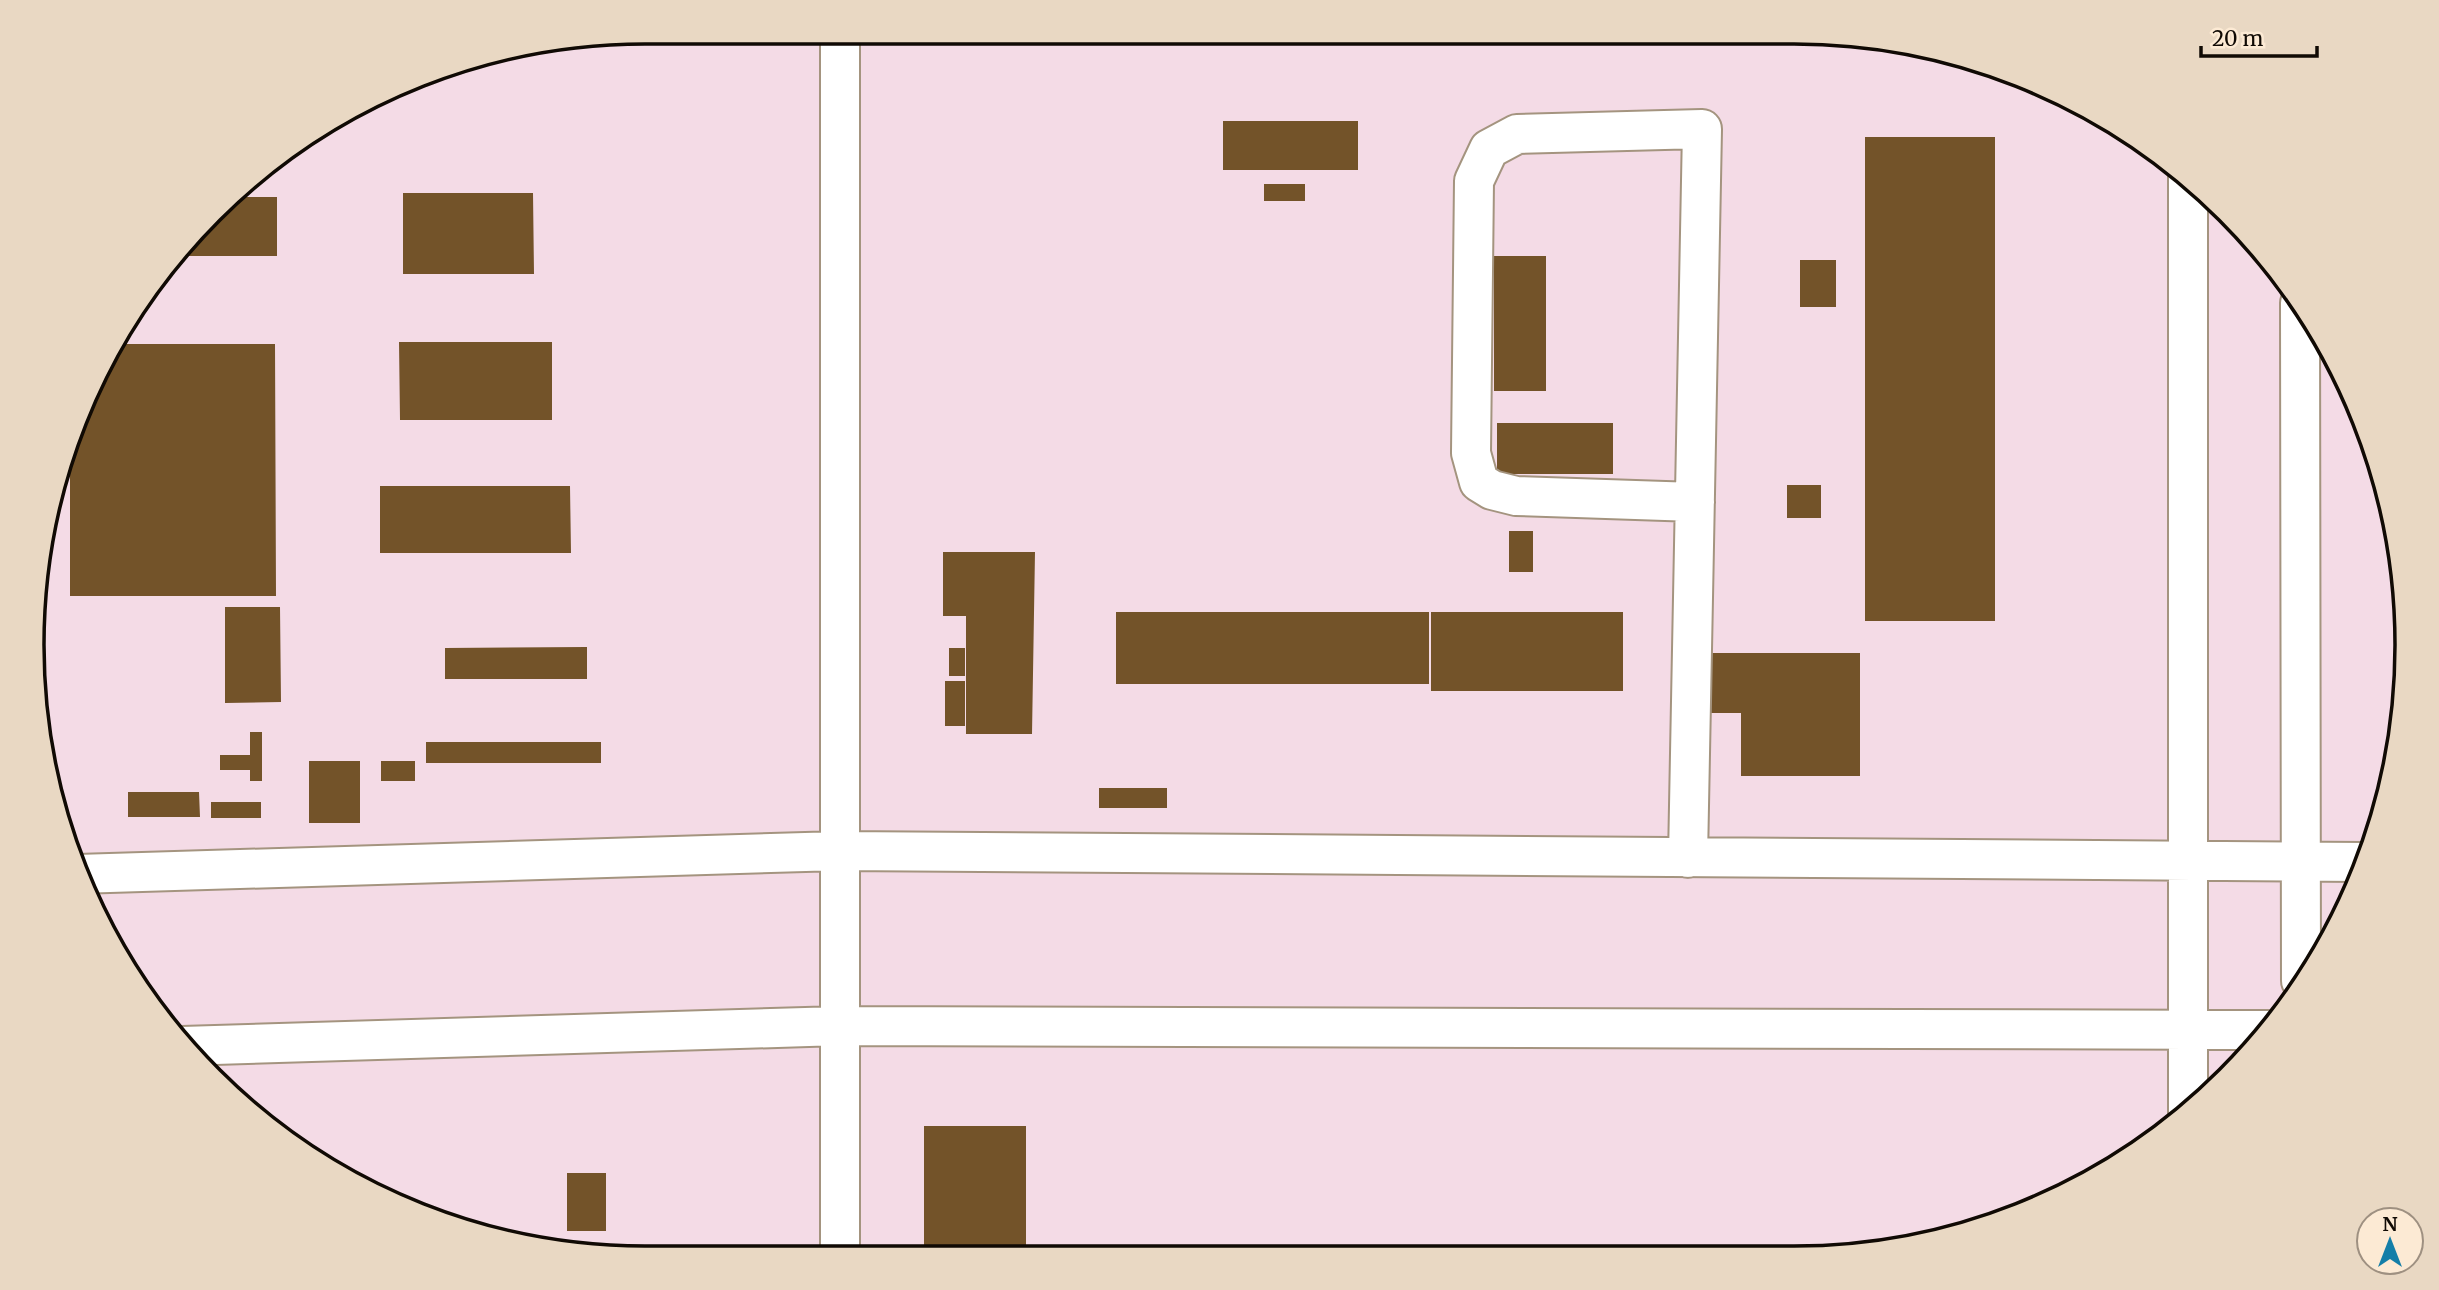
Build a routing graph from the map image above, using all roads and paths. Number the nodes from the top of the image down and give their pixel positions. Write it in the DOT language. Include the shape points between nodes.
graph roads {
  1 [pos="841,44"];
  2 [pos="2188,191"];
  3 [pos="2300,320"];
  4 [pos="1695,502"];
  5 [pos="840,851"];
  6 [pos="1688,858"];
  7 [pos="2188,862"];
  8 [pos="2301,862"];
  9 [pos="2354,862"];
  10 [pos="89,874"];
  11 [pos="2301,968"];
  12 [pos="840,1026"];
  13 [pos="2255,1030"];
  14 [pos="2188,1031"];
  15 [pos="197,1046"];
  16 [pos="2188,1099"];
  17 [pos="840,1246"];
  1 -- 5 [label="lane"];
  2 -- 7 [label="lane"];
  3 -- 8 [label="lane"];
  4 -- 4 [label="lane" via="1702,129 1517,134 1489,149 1474,181 1471,453 1479,482 1516,496"];
  4 -- 6 [label="lane"];
  5 -- 6 [label="lane"];
  5 -- 10 [label="lane"];
  5 -- 12 [label="lane"];
  6 -- 7 [label="lane"];
  7 -- 8 [label="lane"];
  7 -- 14 [label="lane"];
  8 -- 9 [label="lane"];
  8 -- 11 [label="lane"];
  12 -- 14 [label="lane"];
  12 -- 15 [label="lane"];
  12 -- 17 [label="lane"];
  13 -- 14 [label="lane"];
  14 -- 16 [label="lane"];
}
